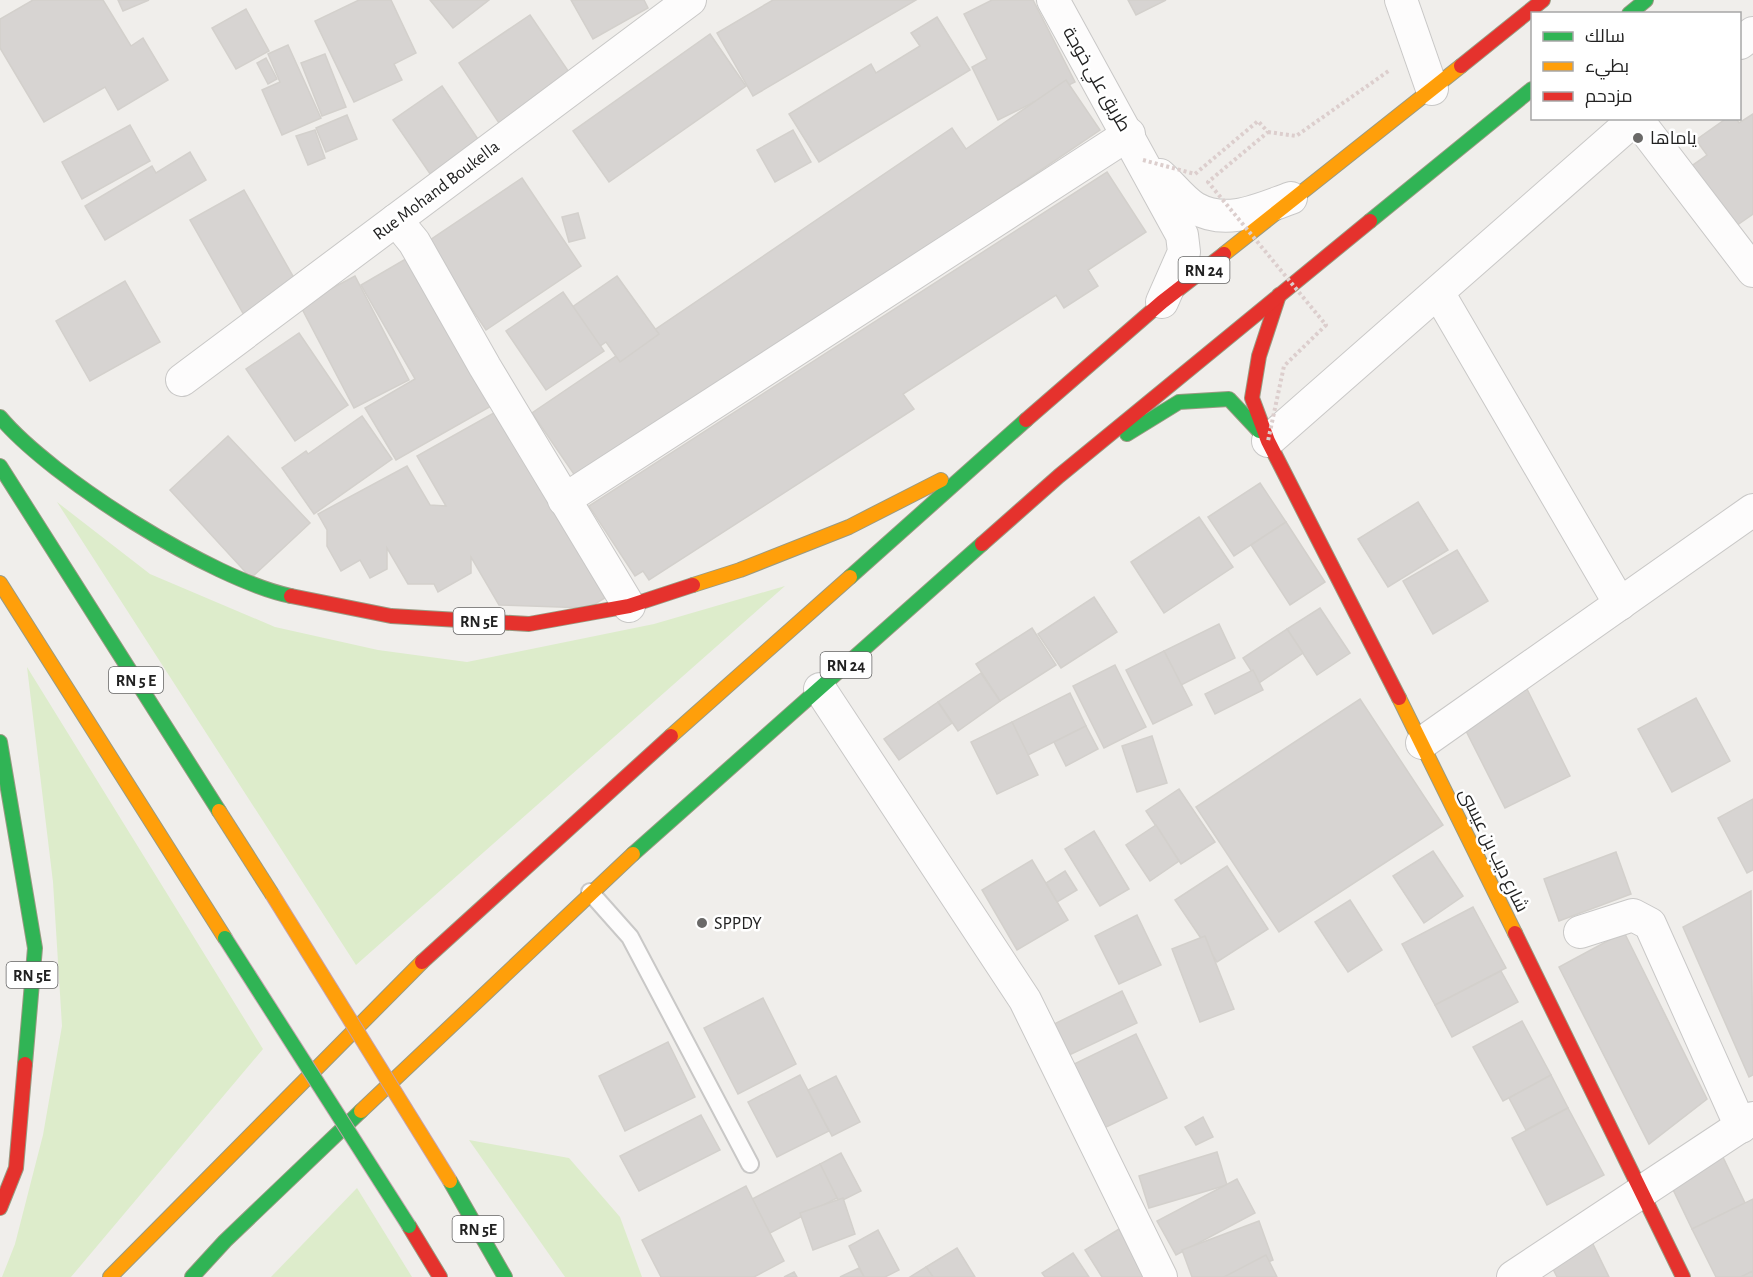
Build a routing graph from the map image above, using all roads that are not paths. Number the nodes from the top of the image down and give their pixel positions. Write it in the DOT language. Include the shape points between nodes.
graph roads {
  1 [pos="690,0"];
  2 [pos="1053,0"];
  3 [pos="1401,0"];
  4 [pos="1543,0"];
  5 [pos="1646,0"];
  6 [pos="1631,12"];
  7 [pos="1753,33"];
  8 [pos="1741,42"];
  9 [pos="1432,89"];
  10 [pos="1531,91"];
  11 [pos="1634,120"];
  12 [pos="1638,120"];
  13 [pos="1138,151"];
  14 [pos="1303,194"];
  15 [pos="396,220"];
  16 [pos="1753,271"];
  17 [pos="1439,294"];
  18 [pos="1279,295"];
  19 [pos="1162,302"];
  20 [pos="182,380"];
  21 [pos="0,417"];
  22 [pos="1268,441"];
  23 [pos="983,458"];
  24 [pos="0,466"];
  25 [pos="1059,476"];
  26 [pos="564,500"];
  27 [pos="1753,510"];
  28 [pos="0,583"];
  29 [pos="1620,604"];
  30 [pos="629,606"];
  31 [pos="820,689"];
  32 [pos="0,742"];
  33 [pos="1422,743"];
  34 [pos="590,892"];
  35 [pos="272,894"];
  36 [pos="1580,932"];
  37 [pos="1747,1123"];
  38 [pos="750,1164"];
  39 [pos="1643,1191"];
  40 [pos="0,1208"];
  41 [pos="225,1241"];
  42 [pos="110,1277"];
  43 [pos="192,1277"];
  44 [pos="198,1277"];
  45 [pos="440,1277"];
  46 [pos="505,1277"];
  47 [pos="1161,1277"];
  48 [pos="1513,1277"];
  49 [pos="1683,1277"];
  1 -- 15 [label="street, Rue Mohand Boukella"];
  2 -- 13 [label="street, طريق علي خوجة"];
  3 -- 9 [label="street"];
  4 -- 9 [label="main road, RN 24"];
  5 -- 6 [label="main road"];
  7 -- 8 [label="street"];
  9 -- 14 [label="main road, RN 24"];
  10 -- 18 [label="main road, RN 24"];
  11 -- 17 [label="street"];
  12 -- 16 [label="street"];
  13 -- 14 [label="street" via="1194,207 1217,216 1244,215"];
  13 -- 19 [label="street, طريق علي خوجة" via="1182,235 1184,252"];
  13 -- 26 [label="street"];
  14 -- 19 [label="main road, RN 24"];
  15 -- 20 [label="street, Rue Mohand Boukella"];
  15 -- 26 [label="street" via="414,242"];
  17 -- 22 [label="street"];
  17 -- 29 [label="street"];
  18 -- 22 [label="main road" via="1258,356 1251,398"];
  18 -- 25 [label="main road, RN 24"];
  19 -- 23 [label="main road, RN 24"];
  21 -- 30 [label="main road, RN 5E" via="15,435 100,501 190,555 273,592 391,616 529,624"];
  22 -- 25 [label="main road" via="1229,399 1179,402"];
  22 -- 33 [label="main road, شارع ديب بن عيسى"];
  23 -- 30 [label="main road, RN 5E" via="849,527 740,570"];
  23 -- 42 [label="main road, RN 24" via="445,938"];
  24 -- 35 [label="main road, RN 5 E"];
  25 -- 31 [label="main road, RN 24"];
  26 -- 30 [label="street"];
  27 -- 29 [label="street"];
  28 -- 45 [label="main road, bridge"];
  29 -- 33 [label="street"];
  31 -- 34 [label="main road, RN 24"];
  31 -- 47 [label="street" via="1025,1000"];
  32 -- 40 [label="main road, RN 5E" via="35,948 16,1168"];
  33 -- 39 [label="main road, شارع ديب بن عيسى"];
  34 -- 38 [label="lane" via="630,936"];
  34 -- 41 [label="main road, RN 24"];
  35 -- 46 [label="main road, RN 5E, bridge"];
  36 -- 37 [label="street" via="1633,915 1650,924"];
  37 -- 39 [label="street"];
  39 -- 48 [label="street"];
  39 -- 49 [label="main road, شارع ديب بن عيسى"];
  41 -- 43 [label="main road, RN 24"];
  41 -- 44 [label="main road"];
}
